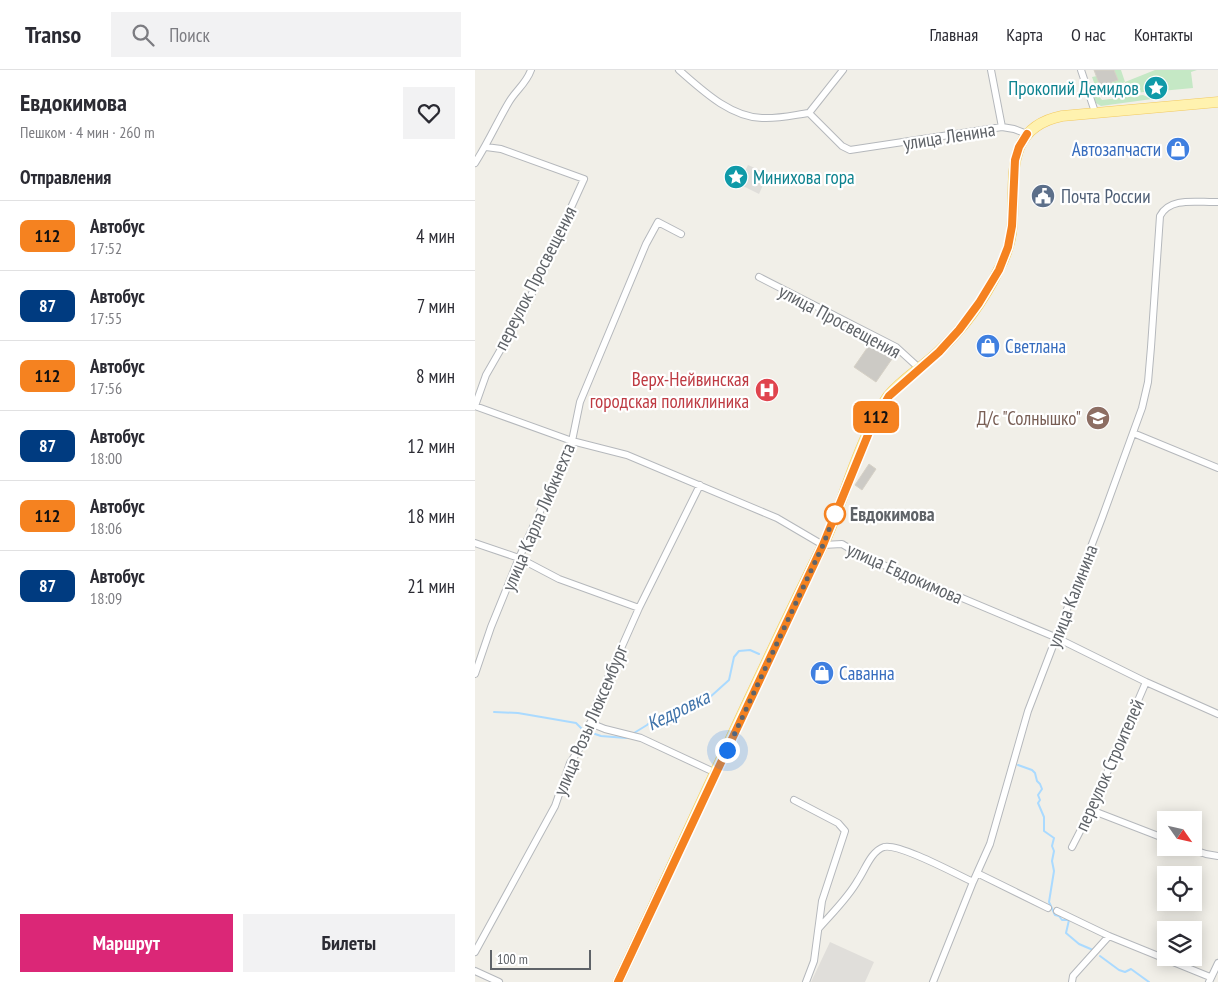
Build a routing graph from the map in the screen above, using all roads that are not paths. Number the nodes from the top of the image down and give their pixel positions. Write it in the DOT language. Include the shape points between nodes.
graph roads {
  1 [pos="531,70"];
  2 [pos="679,70"];
  3 [pos="843,70"];
  4 [pos="991,70"];
  5 [pos="1081,70"];
  6 [pos="1218,102"];
  7 [pos="1095,112"];
  8 [pos="809,113"];
  9 [pos="1002,127"];
  10 [pos="1027,134"];
  11 [pos="486,146"];
  12 [pos="475,163"];
  13 [pos="1218,202"];
  14 [pos="681,234"];
  15 [pos="759,277"];
  16 [pos="919,368"];
  17 [pos="475,406"];
  18 [pos="1133,433"];
  19 [pos="572,441"];
  20 [pos="1218,468"];
  21 [pos="700,485"];
  22 [pos="475,543"];
  23 [pos="823,545"];
  24 [pos="519,558"];
  25 [pos="639,608"];
  26 [pos="1055,637"];
  27 [pos="475,674"];
  28 [pos="1146,682"];
  29 [pos="1218,714"];
  30 [pos="590,728"];
  31 [pos="716,773"];
  32 [pos="794,800"];
  33 [pos="1091,810"];
  34 [pos="1157,836"];
  35 [pos="1072,848"];
  36 [pos="1203,853"];
  37 [pos="1218,856"];
  38 [pos="977,873"];
  39 [pos="973,882"];
  40 [pos="1048,908"];
  41 [pos="1057,911"];
  42 [pos="819,929"];
  43 [pos="1109,936"];
  44 [pos="475,952"];
  45 [pos="1217,967"];
  46 [pos="475,971"];
  47 [pos="1209,979"];
  48 [pos="499,982"];
  49 [pos="618,982"];
  50 [pos="806,982"];
  51 [pos="933,982"];
  52 [pos="1073,982"];
  1 -- 11 [label="street" via="525,83 510,99"];
  2 -- 8 [label="street" via="721,104 748,116 770,118"];
  3 -- 8 [label="street"];
  4 -- 9 [label="street"];
  5 -- 7 [label="street"];
  6 -- 7 [label="main road"];
  7 -- 10 [label="main road" via="1053,118"];
  8 -- 9 [label="street, улица Ленина" via="842,146 853,150"];
  9 -- 10 [label="street, улица Ленина"];
  10 -- 16 [label="main road" via="1015,160 1012,226 1001,265 967,320 939,352"];
  11 -- 12 [label="street"];
  11 -- 17 [label="street, переулок Просвещения" via="584,179 528,302 486,375"];
  13 -- 18 [label="street, улица Калинина" via="1183,202 1162,212 1148,382"];
  14 -- 19 [label="street, улица Карла Либкнехта" via="658,222 646,244 580,402"];
  15 -- 16 [label="street, улица Просвещения" via="896,347"];
  16 -- 23 [label="main road" via="889,396 872,425"];
  17 -- 19 [label="street, улица Евдокимова"];
  18 -- 20 [label="street"];
  18 -- 26 [label="street, улица Калинина"];
  19 -- 21 [label="street, улица Евдокимова" via="627,455"];
  19 -- 24 [label="street, улица Карла Либкнехта"];
  21 -- 23 [label="street, улица Евдокимова" via="777,518"];
  21 -- 25 [label="street, улица Розы Люксембург"];
  22 -- 24 [label="street"];
  23 -- 26 [label="street, улица Евдокимова" via="842,544 894,570"];
  23 -- 31 [label="main road"];
  24 -- 25 [label="street" via="559,579"];
  24 -- 27 [label="street, улица Карла Либкнехта"];
  25 -- 30 [label="street, улица Розы Люксембург" via="595,707"];
  26 -- 28 [label="street, улица Евдокимова"];
  26 -- 38 [label="street, улица Калинина" via="1027,711 990,844"];
  28 -- 29 [label="street, улица Евдокимова"];
  28 -- 33 [label="street, переулок Строителей"];
  30 -- 31 [label="street" via="641,738"];
  30 -- 44 [label="street, улица Розы Люксембург" via="570,763 550,816"];
  31 -- 49 [label="main road"];
  32 -- 42 [label="street" via="838,823 845,831 822,901"];
  33 -- 34 [label="street"];
  33 -- 35 [label="street, переулок Строителей"];
  36 -- 37 [label="street"];
  38 -- 39 [label="street, улица Калинина"];
  38 -- 40 [label="street"];
  39 -- 42 [label="street" via="888,846 876,851 854,887"];
  39 -- 51 [label="street, улица Калинина"];
  41 -- 43 [label="street"];
  42 -- 50 [label="street" via="814,962"];
  43 -- 47 [label="street"];
  43 -- 52 [label="street" via="1073,976"];
  45 -- 47 [label="street"];
  46 -- 48 [label="street"];
}
